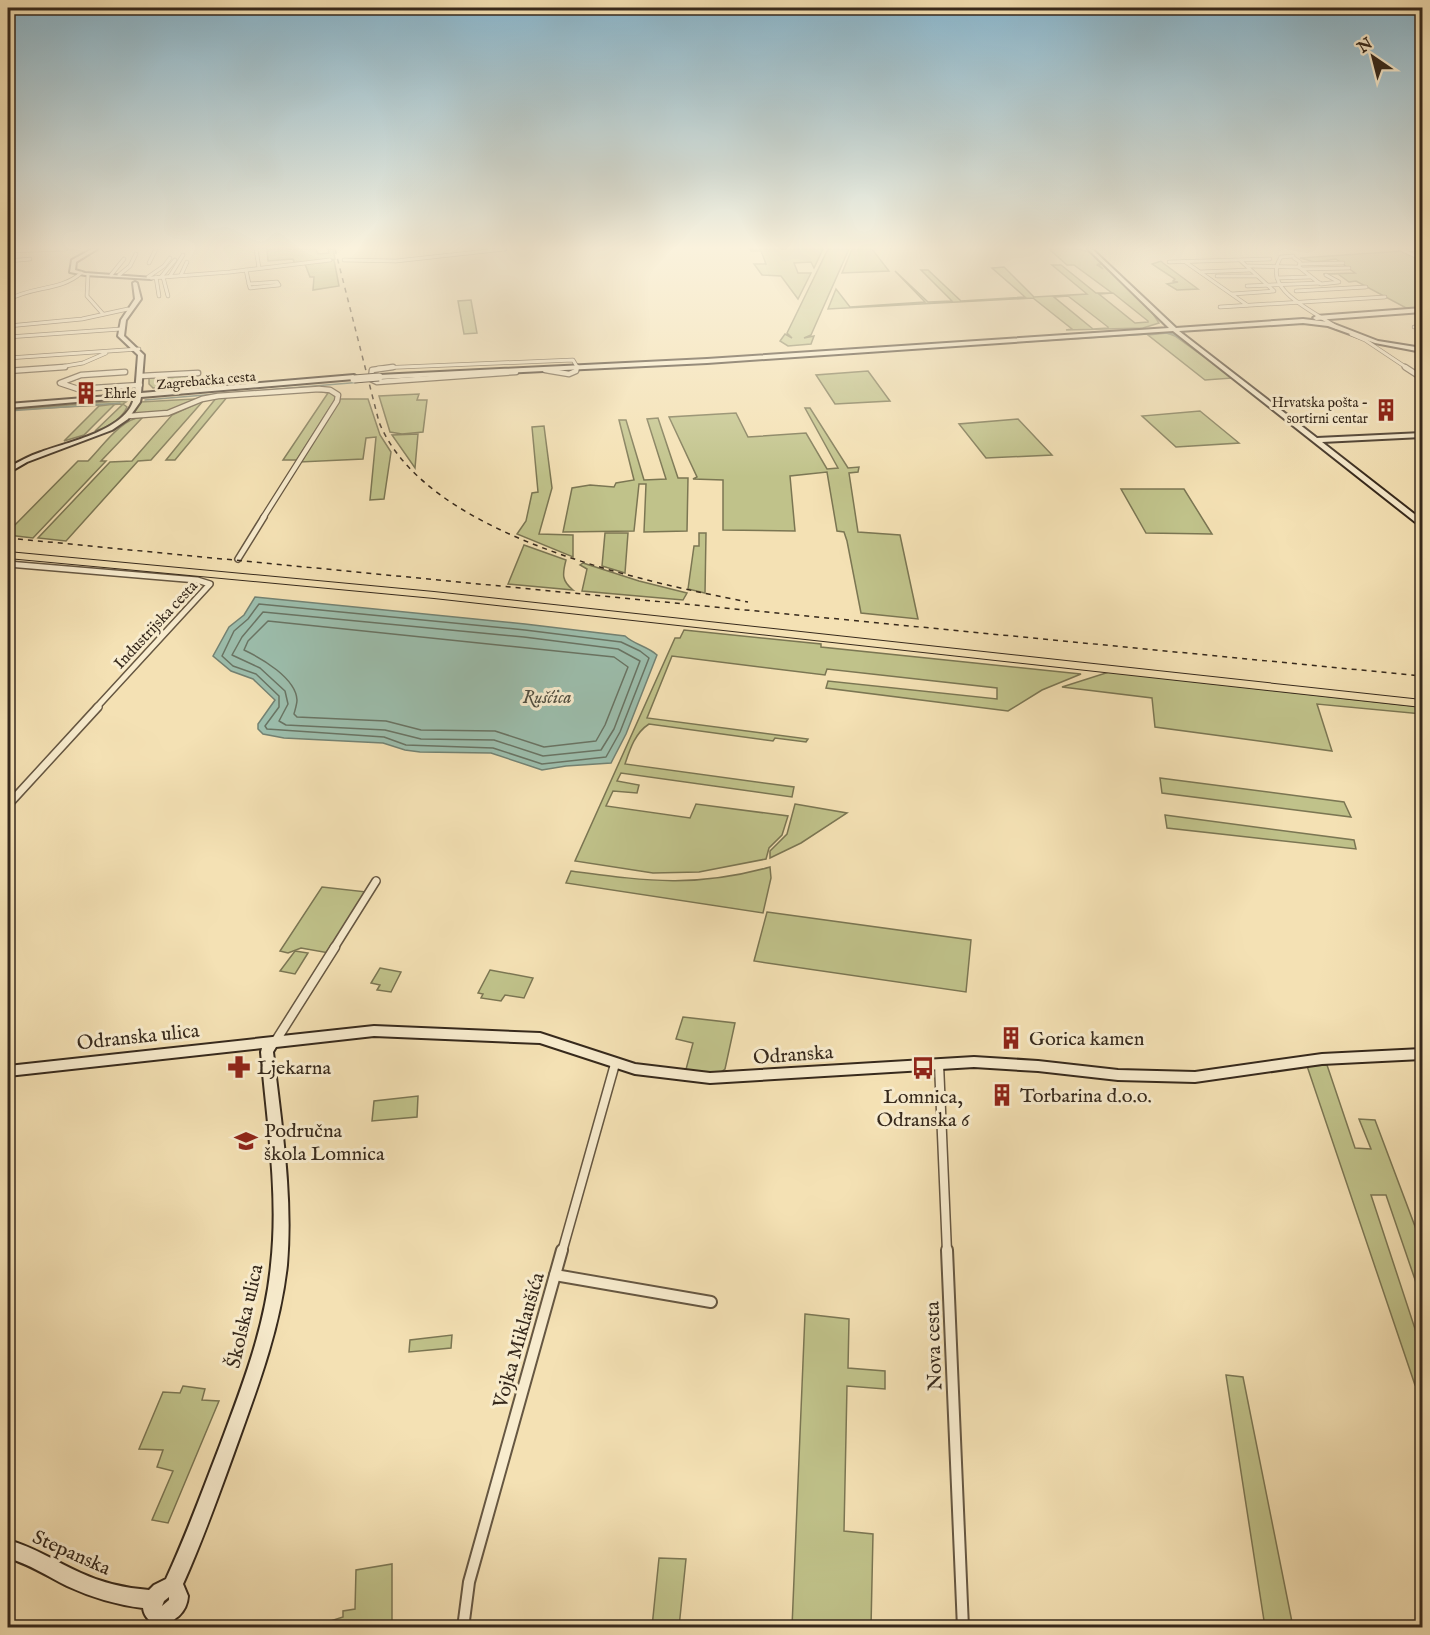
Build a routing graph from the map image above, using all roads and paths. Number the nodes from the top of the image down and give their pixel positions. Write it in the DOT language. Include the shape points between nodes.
graph roads {
  1 [pos="121,325"];
  2 [pos="1159,325"];
  3 [pos="1171,325"];
  4 [pos="1172,325"];
  5 [pos="1185,325"];
  6 [pos="1208,325"];
  7 [pos="1223,325"];
  8 [pos="1329,325"];
  9 [pos="1333,325"];
  10 [pos="1198,326"];
  11 [pos="1336,327"];
  12 [pos="1414,327"];
  13 [pos="1422,327"];
  14 [pos="1174,328"];
  15 [pos="121,329"];
  16 [pos="1143,331"];
  17 [pos="1352,334"];
  18 [pos="8,337"];
  19 [pos="1185,338"];
  20 [pos="139,350"];
  21 [pos="1422,350"];
  22 [pos="108,352"];
  23 [pos="8,358"];
  24 [pos="576,366"];
  25 [pos="8,371"];
  26 [pos="124,372"];
  27 [pos="198,373"];
  28 [pos="141,376"];
  29 [pos="354,378"];
  30 [pos="1422,378"];
  31 [pos="137,396"];
  32 [pos="8,407"];
  33 [pos="129,416"];
  34 [pos="1422,435"];
  35 [pos="1314,440"];
  36 [pos="8,471"];
  37 [pos="1422,523"];
  38 [pos="8,551"];
  39 [pos="8,555"];
  40 [pos="238,559"];
  41 [pos="8,564"];
  42 [pos="1422,699"];
  43 [pos="1422,704"];
  44 [pos="8,805"];
  45 [pos="376,881"];
  46 [pos="273,1042"];
  47 [pos="1422,1054"];
  48 [pos="615,1064"];
  49 [pos="939,1064"];
  50 [pos="8,1071"];
  51 [pos="555,1275"];
  52 [pos="711,1302"];
  53 [pos="8,1549"];
  54 [pos="172,1587"];
  55 [pos="153,1600"];
  56 [pos="169,1621"];
  57 [pos="463,1628"];
  58 [pos="963,1628"];
  1 -- 15 [label="main road"];
  2 -- 16 [label="main road"];
  3 -- 14 [label="main road"];
  4 -- 14 [label="main road"];
  5 -- 10 [label="main road"];
  6 -- 10 [label="main road"];
  7 -- 14 [label="main road"];
  8 -- 11 [label="main road"];
  9 -- 11 [label="street"];
  10 -- 14 [label="main road"];
  11 -- 17 [label="main road"];
  12 -- 13 [label="street"];
  14 -- 16 [label="main road"];
  14 -- 19 [label="main road"];
  15 -- 18 [label="street"];
  15 -- 20 [label="main road" via="122,337"];
  16 -- 19 [label="main road" via="1168,332"];
  16 -- 24 [label="main road, Zagrebačka cesta"];
  16 -- 24 [label="main road, Zagrebačka cesta"];
  17 -- 21 [label="main road"];
  17 -- 30 [label="street"];
  19 -- 35 [label="main road"];
  20 -- 22 [label="street"];
  20 -- 28 [label="main road" via="143,359"];
  22 -- 23 [label="street"];
  22 -- 25 [label="street" via="73,366"];
  24 -- 24 [label="street, Zagrebačka cesta" via="569,374 549,370 377,382 370,379 372,370 382,367 573,360"];
  24 -- 29 [label="main road, Zagrebačka cesta, bridge"];
  26 -- 31 [label="street" via="81,375 60,383"];
  27 -- 28 [label="street"];
  28 -- 31 [label="main road"];
  29 -- 31 [label="main road, Zagrebačka cesta"];
  29 -- 31 [label="main road, Zagrebačka cesta"];
  31 -- 32 [label="main road, Zagrebačka cesta"];
  31 -- 32 [label="main road, Zagrebačka cesta"];
  31 -- 33 [label="main road"];
  33 -- 36 [label="main road" via="109,430 33,455"];
  33 -- 40 [label="street" via="168,413 218,396 319,389 338,395"];
  34 -- 35 [label="main road"];
  35 -- 37 [label="main road"];
  38 -- 42 [label="highway" via="436,591"];
  39 -- 43 [label="highway" via="434,595"];
  41 -- 44 [label="street, Industrijska cesta" via="210,584"];
  45 -- 46 [label="street"];
  46 -- 48 [label="main road, Odranska" via="374,1031 524,1036 561,1043"];
  46 -- 50 [label="main road, Odranska ulica"];
  46 -- 54 [label="main road, Školska ulica" via="267,1052 281,1218 273,1303 257,1369"];
  47 -- 49 [label="main road, Odranska" via="1322,1059 1176,1077 990,1062"];
  48 -- 49 [label="main road, Odranska" via="652,1072 723,1078"];
  48 -- 51 [label="street, Vojka Miklaušića"];
  49 -- 58 [label="street, Nova cesta"];
  51 -- 52 [label="street"];
  51 -- 57 [label="street, Vojka Miklaušića" via="469,1582"];
  53 -- 55 [label="main road, Stepanska" via="91,1588"];
  54 -- 55 [label="main road" via="159,1591"];
  54 -- 56 [label="main road, Školska ulica" via="178,1592 178,1602"];
  55 -- 56 [label="main road, Školska ulica" via="154,1614"];
}
